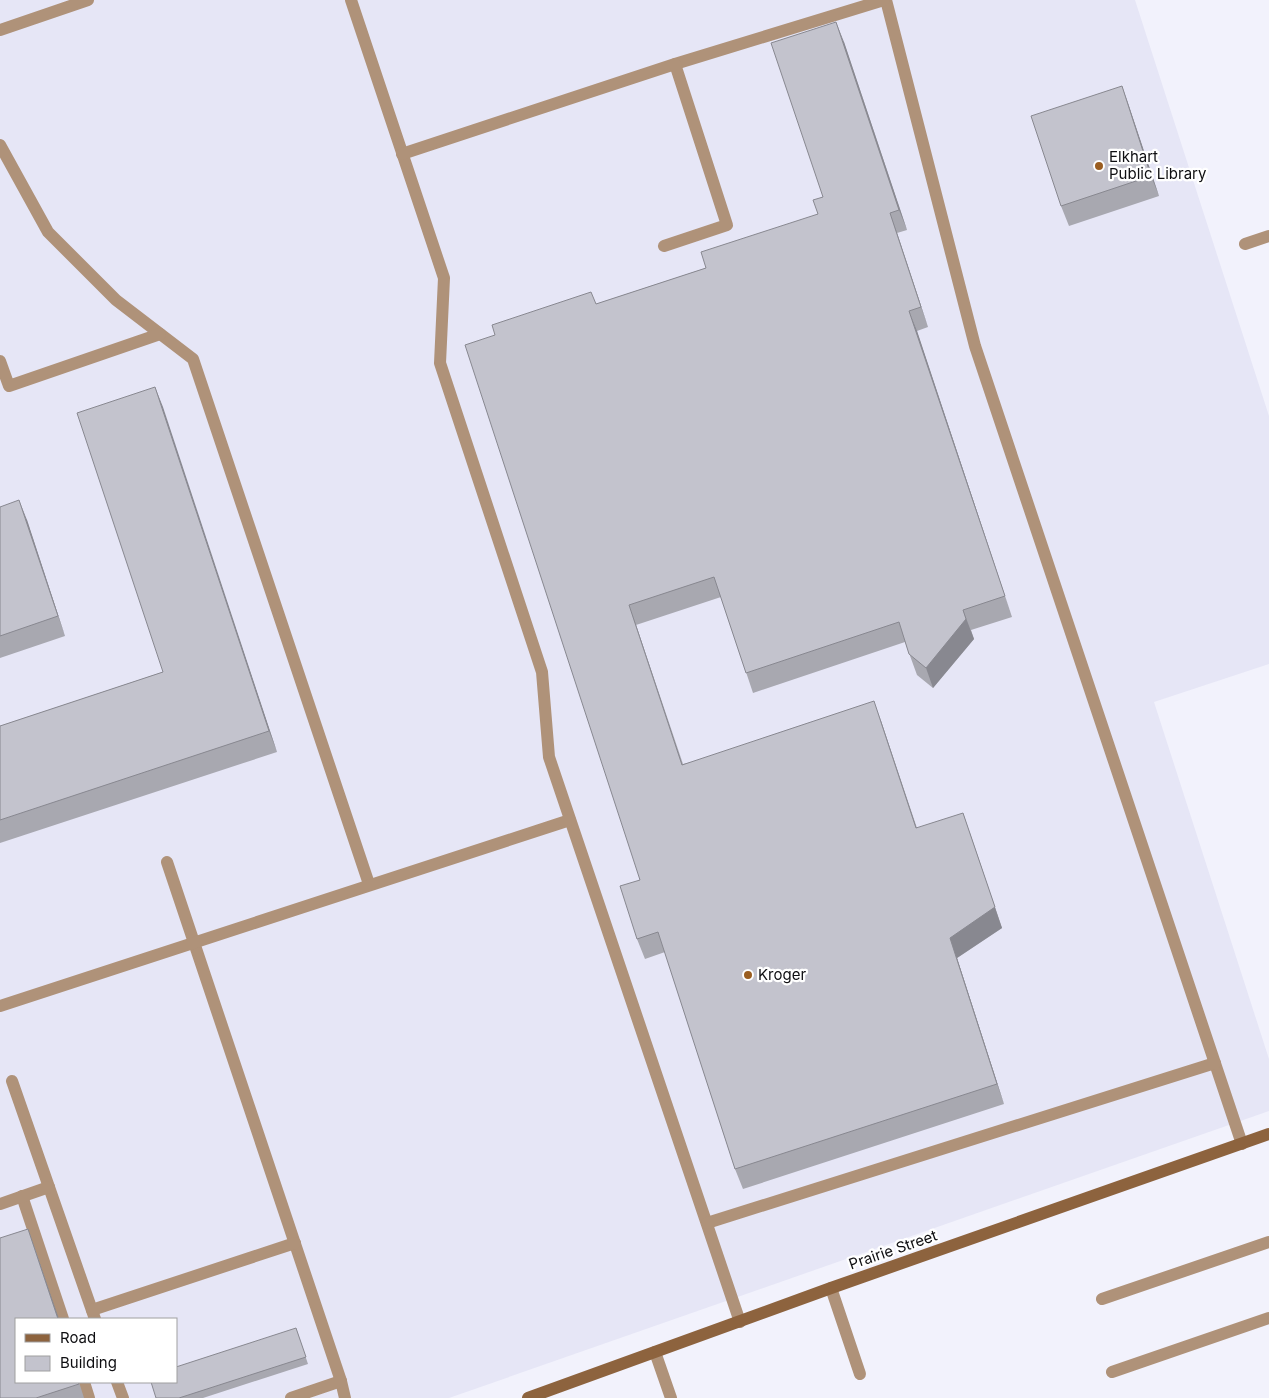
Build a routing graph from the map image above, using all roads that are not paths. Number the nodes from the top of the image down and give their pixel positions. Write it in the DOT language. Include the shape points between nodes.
graph roads {
  1 [pos="88,0"];
  2 [pos="350,0"];
  3 [pos="885,0"];
  4 [pos="0,30"];
  5 [pos="675,64"];
  6 [pos="0,145"];
  7 [pos="402,154"];
  8 [pos="1269,236"];
  9 [pos="1245,244"];
  10 [pos="664,246"];
  11 [pos="160,334"];
  12 [pos="0,361"];
  13 [pos="570,820"];
  14 [pos="167,862"];
  15 [pos="369,884"];
  16 [pos="194,941"];
  17 [pos="0,1006"];
  18 [pos="1214,1063"];
  19 [pos="12,1080"];
  20 [pos="1269,1134"];
  21 [pos="1242,1144"];
  22 [pos="49,1187"];
  23 [pos="22,1196"];
  24 [pos="0,1204"];
  25 [pos="707,1223"];
  26 [pos="1269,1242"];
  27 [pos="295,1243"];
  28 [pos="831,1288"];
  29 [pos="1102,1299"];
  30 [pos="94,1315"];
  31 [pos="63,1318"];
  32 [pos="1269,1318"];
  33 [pos="740,1322"];
  34 [pos="654,1352"];
  35 [pos="1112,1372"];
  36 [pos="860,1374"];
  37 [pos="341,1381"];
  38 [pos="84,1383"];
  39 [pos="117,1383"];
  40 [pos="89,1398"];
  41 [pos="123,1398"];
  42 [pos="291,1398"];
  43 [pos="345,1398"];
  44 [pos="528,1398"];
  45 [pos="671,1398"];
  1 -- 4 [label="street"];
  2 -- 7 [label="street"];
  3 -- 5 [label="street"];
  3 -- 18 [label="street" via="975,346"];
  5 -- 7 [label="street"];
  5 -- 10 [label="street" via="727,224"];
  6 -- 11 [label="street" via="48,232 116,300"];
  7 -- 13 [label="street" via="444,278 440,363 542,672 549,757"];
  8 -- 9 [label="street"];
  11 -- 12 [label="street" via="9,386"];
  11 -- 15 [label="street" via="192,359"];
  13 -- 15 [label="street"];
  13 -- 25 [label="street"];
  14 -- 16 [label="street"];
  15 -- 16 [label="street"];
  16 -- 17 [label="street"];
  16 -- 27 [label="street"];
  18 -- 21 [label="street"];
  18 -- 25 [label="street"];
  19 -- 22 [label="street"];
  20 -- 21 [label="main road, Prairie Street"];
  21 -- 28 [label="main road, Prairie Street"];
  22 -- 23 [label="street"];
  22 -- 30 [label="street"];
  23 -- 24 [label="street"];
  23 -- 31 [label="street"];
  25 -- 33 [label="street"];
  26 -- 29 [label="street"];
  27 -- 30 [label="street"];
  27 -- 37 [label="street"];
  28 -- 33 [label="main road, Prairie Street"];
  28 -- 36 [label="street"];
  32 -- 35 [label="street"];
  33 -- 34 [label="main road, Prairie Street"];
  34 -- 44 [label="main road, Prairie Street"];
  34 -- 45 [label="street"];
  37 -- 42 [label="street"];
  37 -- 43 [label="street"];
  38 -- 40 [label="street"];
  39 -- 41 [label="street"];
}
